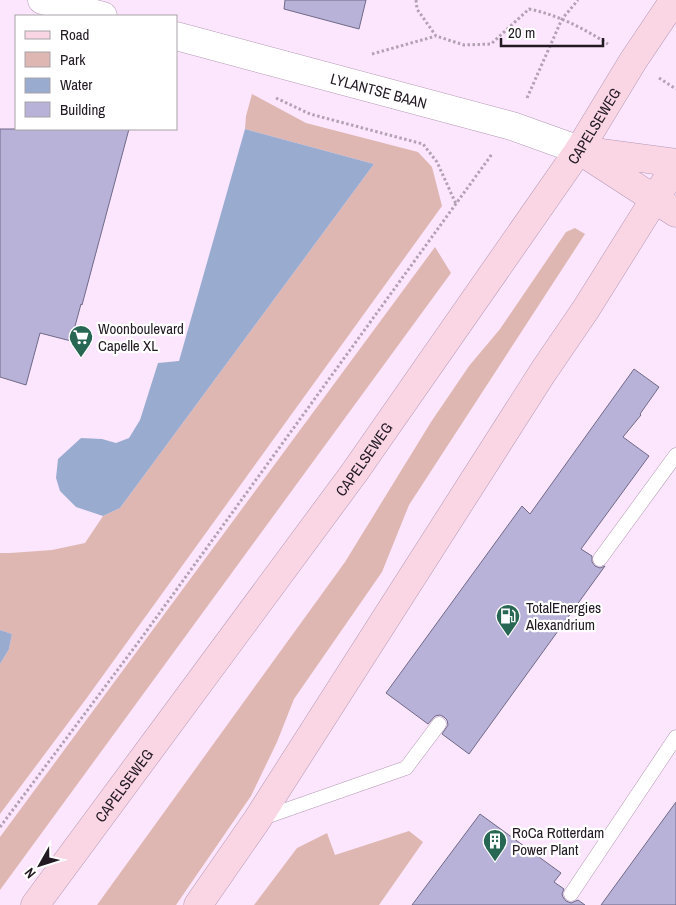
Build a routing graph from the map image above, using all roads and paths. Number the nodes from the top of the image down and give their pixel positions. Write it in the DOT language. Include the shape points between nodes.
graph roads {
  1 [pos="42,0"];
  2 [pos="416,0"];
  3 [pos="578,0"];
  4 [pos="674,0"];
  5 [pos="100,15"];
  6 [pos="562,19"];
  7 [pos="178,37"];
  8 [pos="276,98"];
  9 [pos="512,126"];
  10 [pos="579,150"];
  11 [pos="676,164"];
  12 [pos="456,204"];
  13 [pos="666,206"];
  14 [pos="676,455"];
  15 [pos="600,559"];
  16 [pos="439,724"];
  17 [pos="676,737"];
  18 [pos="257,820"];
  19 [pos="0,828"];
  20 [pos="571,894"];
  21 [pos="35,905"];
  22 [pos="198,905"];
  1 -- 5 [label="street"];
  2 -- 6 [label="path" via="417,9 436,36 464,45 491,44 529,9"];
  3 -- 6 [label="path"];
  4 -- 10 [label="main road, CAPELSEWEG"];
  6 -- 9 [label="path"];
  7 -- 9 [label="street, LYLANTSE BAAN"];
  8 -- 12 [label="path" via="310,114 424,144 438,162"];
  9 -- 10 [label="street, LYLANTSE BAAN"];
  9 -- 12 [label="path"];
  10 -- 11 [label="main road"];
  10 -- 13 [label="main road"];
  10 -- 21 [label="main road, CAPELSEWEG" via="354,473"];
  11 -- 13 [label="main road"];
  12 -- 19 [label="path"];
  13 -- 18 [label="main road" via="586,309 543,372"];
  14 -- 15 [label="lane"];
  16 -- 18 [label="lane" via="406,768"];
  17 -- 20 [label="lane"];
  18 -- 22 [label="main road"];
}
